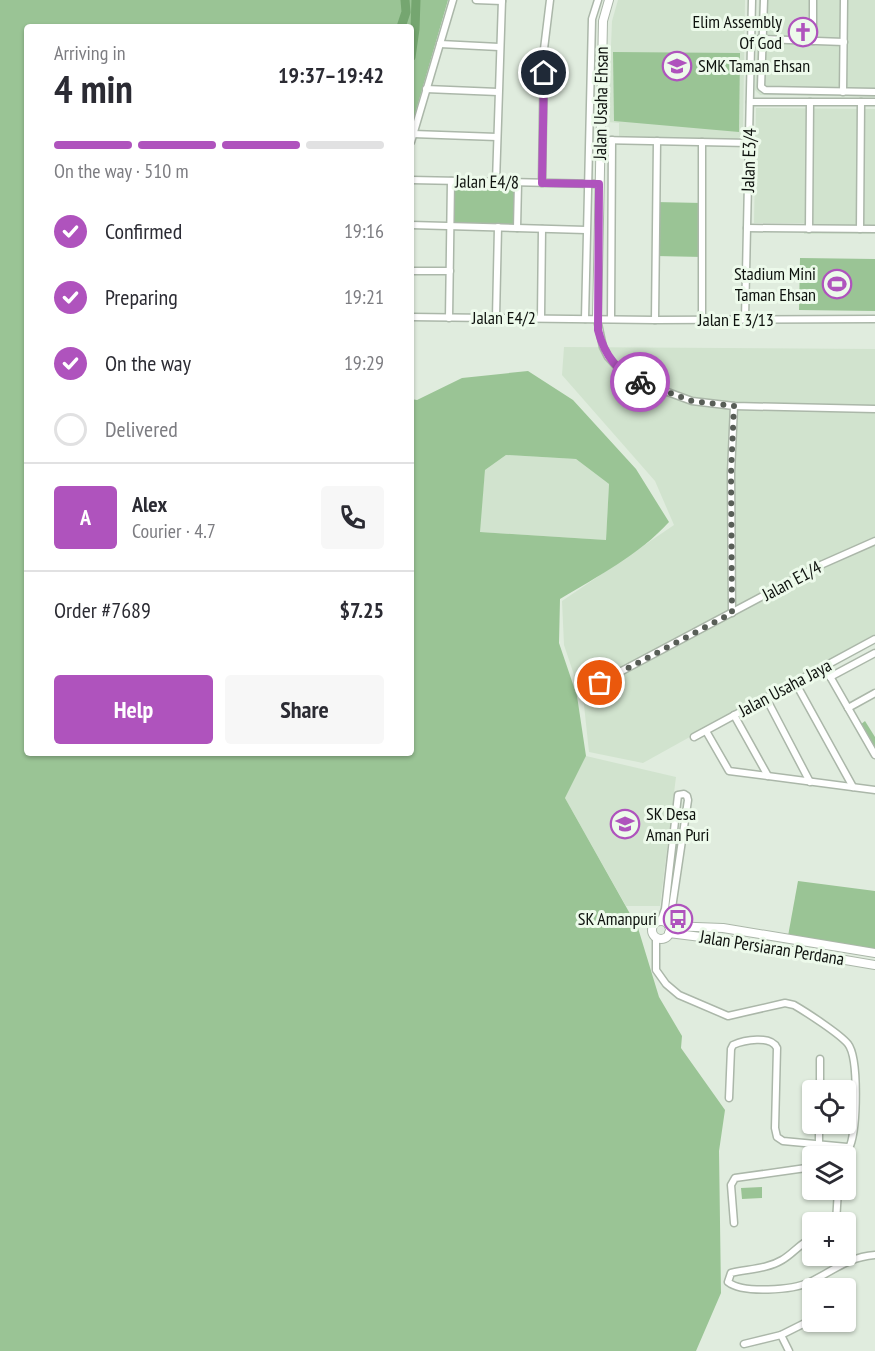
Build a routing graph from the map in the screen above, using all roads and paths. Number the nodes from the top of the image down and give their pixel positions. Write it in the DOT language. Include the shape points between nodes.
graph roads {
  1 [pos="453,0"];
  2 [pos="476,0"];
  3 [pos="502,0"];
  4 [pos="550,0"];
  5 [pos="598,0"];
  6 [pos="609,0"];
  7 [pos="752,0"];
  8 [pos="764,0"];
  9 [pos="813,0"];
  10 [pos="844,0"];
  11 [pos="592,19"];
  12 [pos="603,21"];
  13 [pos="752,39"];
  14 [pos="762,39"];
  15 [pos="813,41"];
  16 [pos="844,42"];
  17 [pos="440,44"];
  18 [pos="500,47"];
  19 [pos="426,89"];
  20 [pos="498,92"];
  21 [pos="843,92"];
  22 [pos="875,92"];
  23 [pos="750,102"];
  24 [pos="810,102"];
  25 [pos="861,102"];
  26 [pos="875,102"];
  27 [pos="414,131"];
  28 [pos="414,134"];
  29 [pos="497,137"];
  30 [pos="600,140"];
  31 [pos="612,140"];
  32 [pos="657,141"];
  33 [pos="702,142"];
  34 [pos="749,143"];
  35 [pos="414,180"];
  36 [pos="452,181"];
  37 [pos="496,182"];
  38 [pos="518,183"];
  39 [pos="542,183"];
  40 [pos="587,184"];
  41 [pos="599,184"];
  42 [pos="414,225"];
  43 [pos="451,226"];
  44 [pos="498,227"];
  45 [pos="517,228"];
  46 [pos="747,228"];
  47 [pos="542,229"];
  48 [pos="809,229"];
  49 [pos="860,229"];
  50 [pos="875,229"];
  51 [pos="586,230"];
  52 [pos="414,271"];
  53 [pos="450,271"];
  54 [pos="414,317"];
  55 [pos="449,318"];
  56 [pos="496,318"];
  57 [pos="541,318"];
  58 [pos="585,319"];
  59 [pos="597,319"];
  60 [pos="611,319"];
  61 [pos="745,319"];
  62 [pos="656,320"];
  63 [pos="702,320"];
  64 [pos="875,320"];
  65 [pos="734,406"];
  66 [pos="875,409"];
  67 [pos="875,542"];
  68 [pos="732,613"];
  69 [pos="875,639"];
  70 [pos="875,653"];
  71 [pos="824,666"];
  72 [pos="830,677"];
  73 [pos="795,682"];
  74 [pos="584,691"];
  75 [pos="875,693"];
  76 [pos="766,698"];
  77 [pos="848,708"];
  78 [pos="734,715"];
  79 [pos="706,731"];
  80 [pos="694,737"];
  81 [pos="875,754"];
  82 [pos="768,776"];
  83 [pos="810,782"];
  84 [pos="853,787"];
  85 [pos="875,790"];
  86 [pos="667,926"];
  87 [pos="656,938"];
  88 [pos="875,953"];
  89 [pos="875,965"];
  90 [pos="820,1059"];
  91 [pos="820,1080"];
  92 [pos="729,1098"];
  93 [pos="819,1134"];
  94 [pos="819,1144"];
  95 [pos="802,1169"];
  96 [pos="734,1223"];
  97 [pos="802,1243"];
  98 [pos="875,1256"];
  99 [pos="856,1259"];
  100 [pos="841,1266"];
  101 [pos="802,1324"];
  102 [pos="781,1335"];
  103 [pos="744,1344"];
  104 [pos="789,1351"];
  1 -- 17 [label="street"];
  2 -- 3 [label="street"];
  3 -- 18 [label="street"];
  4 -- 39 [label="street" via="544,49"];
  5 -- 11 [label="street"];
  6 -- 12 [label="street, Jalan Usaha Ehsan"];
  7 -- 13 [label="street, Jalan E3/4"];
  8 -- 14 [label="street"];
  9 -- 15 [label="street"];
  10 -- 16 [label="street"];
  11 -- 12 [label="street"];
  11 -- 40 [label="street"];
  12 -- 30 [label="street, Jalan Usaha Ehsan"];
  13 -- 14 [label="street"];
  13 -- 23 [label="street, Jalan E3/4"];
  14 -- 15 [label="street"];
  14 -- 21 [label="street" via="761,87 765,90"];
  15 -- 16 [label="street"];
  16 -- 21 [label="street"];
  17 -- 18 [label="street"];
  17 -- 19 [label="street"];
  18 -- 20 [label="street"];
  19 -- 20 [label="street"];
  19 -- 27 [label="street"];
  20 -- 29 [label="street"];
  21 -- 22 [label="street"];
  23 -- 24 [label="street"];
  23 -- 34 [label="street, Jalan E3/4"];
  24 -- 25 [label="street"];
  24 -- 48 [label="street"];
  25 -- 26 [label="street"];
  25 -- 49 [label="street"];
  28 -- 29 [label="street"];
  29 -- 37 [label="street"];
  30 -- 31 [label="street"];
  30 -- 41 [label="street, Jalan Usaha Ehsan"];
  31 -- 32 [label="street"];
  31 -- 60 [label="street"];
  32 -- 33 [label="street"];
  32 -- 62 [label="street"];
  33 -- 34 [label="street"];
  33 -- 63 [label="street"];
  34 -- 46 [label="street, Jalan E3/4"];
  35 -- 36 [label="street, Jalan E4/8"];
  36 -- 37 [label="street, Jalan E4/8"];
  36 -- 43 [label="street"];
  37 -- 38 [label="street, Jalan E4/8"];
  38 -- 39 [label="street, Jalan E4/8"];
  38 -- 45 [label="street"];
  39 -- 40 [label="street, Jalan E4/8"];
  40 -- 41 [label="street, Jalan E4/8"];
  40 -- 51 [label="street"];
  41 -- 59 [label="street, Jalan Usaha Ehsan"];
  42 -- 43 [label="street"];
  43 -- 44 [label="street"];
  43 -- 53 [label="street"];
  44 -- 45 [label="street"];
  44 -- 56 [label="street"];
  45 -- 47 [label="street"];
  46 -- 48 [label="street"];
  46 -- 61 [label="street, Jalan E3/4"];
  47 -- 51 [label="street"];
  47 -- 57 [label="street"];
  48 -- 49 [label="street"];
  49 -- 50 [label="street"];
  51 -- 58 [label="street"];
  52 -- 53 [label="street"];
  53 -- 55 [label="street"];
  54 -- 55 [label="street, Jalan E4/2"];
  55 -- 56 [label="street, Jalan E4/2"];
  56 -- 57 [label="street, Jalan E4/2"];
  57 -- 58 [label="street, Jalan E4/2"];
  58 -- 59 [label="street, Jalan E4/2"];
  59 -- 60 [label="street, Jalan E 3/13"];
  59 -- 65 [label="street, Jalan Usaha Ehsan" via="606,354 626,375 692,401"];
  60 -- 62 [label="street, Jalan E 3/13"];
  61 -- 63 [label="street, Jalan E 3/13"];
  61 -- 64 [label="street, Jalan E 3/13"];
  62 -- 63 [label="street, Jalan E 3/13"];
  65 -- 66 [label="street, Jalan Usaha Ehsan"];
  65 -- 68 [label="street"];
  67 -- 68 [label="street, Jalan E1/4" via="823,564"];
  68 -- 74 [label="street, Jalan E1/4"];
  69 -- 71 [label="street, Jalan Usaha Jaya"];
  70 -- 72 [label="street"];
  71 -- 72 [label="street"];
  71 -- 73 [label="street, Jalan Usaha Jaya"];
  72 -- 77 [label="street"];
  73 -- 76 [label="street, Jalan Usaha Jaya"];
  73 -- 84 [label="street"];
  75 -- 77 [label="street"];
  76 -- 78 [label="street, Jalan Usaha Jaya"];
  76 -- 83 [label="street"];
  77 -- 81 [label="street"];
  78 -- 79 [label="street, Jalan Usaha Jaya"];
  78 -- 82 [label="street"];
  79 -- 80 [label="street, Jalan Usaha Jaya"];
  79 -- 82 [label="street" via="727,770"];
  82 -- 83 [label="street"];
  83 -- 84 [label="street"];
  84 -- 85 [label="street"];
  86 -- 86 [label="street" via="665,909 678,795 685,794 688,800"];
  86 -- 87 [label="street" via="665,938"];
  86 -- 87 [label="street" via="655,922 652,933"];
  86 -- 88 [label="street, Jalan Persiaran Perdana" via="723,928"];
  86 -- 89 [label="street, Jalan Persiaran Perdana"];
  87 -- 94 [label="street" via="657,970 679,995 728,1016 784,1003 794,1005 848,1044 855,1081 855,1122 850,1146"];
  90 -- 91 [label="street"];
  92 -- 94 [label="street" via="733,1045 774,1042 777,1137"];
  93 -- 94 [label="street"];
  95 -- 96 [label="street" via="735,1178 731,1185"];
  97 -- 100 [label="street" via="782,1260 731,1273 728,1282 751,1289 793,1287"];
  98 -- 99 [label="street"];
  101 -- 102 [label="street"];
  102 -- 103 [label="street"];
  102 -- 104 [label="street"];
}
